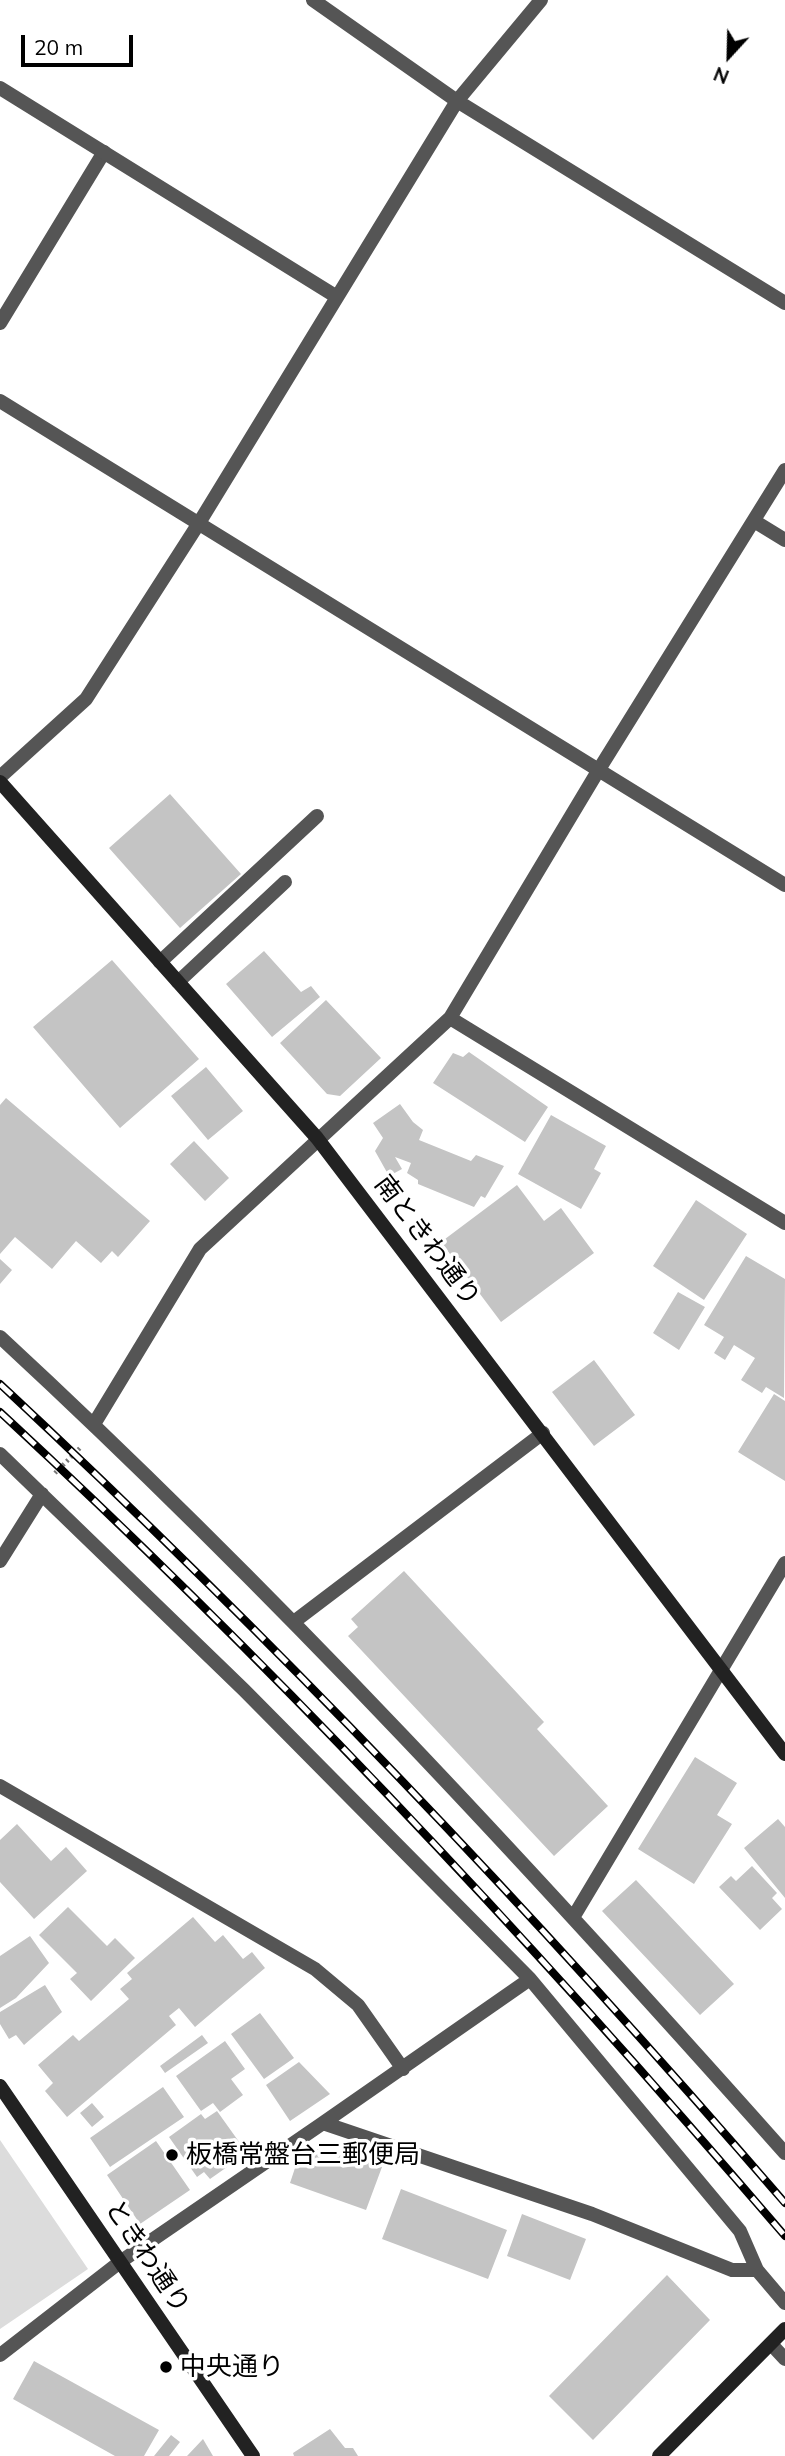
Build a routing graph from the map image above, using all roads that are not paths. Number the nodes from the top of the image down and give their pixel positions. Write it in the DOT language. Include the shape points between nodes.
graph roads {
  1 [pos="313,0"];
  2 [pos="541,0"];
  3 [pos="0,88"];
  4 [pos="457,101"];
  5 [pos="104,152"];
  6 [pos="337,297"];
  7 [pos="785,303"];
  8 [pos="0,323"];
  9 [pos="0,401"];
  10 [pos="785,470"];
  11 [pos="754,521"];
  12 [pos="199,523"];
  13 [pos="785,540"];
  14 [pos="598,771"];
  15 [pos="0,780"];
  16 [pos="317,816"];
  17 [pos="285,882"];
  18 [pos="785,885"];
  19 [pos="160,962"];
  20 [pos="178,982"];
  21 [pos="450,1018"];
  22 [pos="317,1138"];
  23 [pos="785,1223"];
  24 [pos="0,1337"];
  25 [pos="96,1426"];
  26 [pos="543,1433"];
  27 [pos="0,1454"];
  28 [pos="41,1493"];
  29 [pos="0,1561"];
  30 [pos="785,1563"];
  31 [pos="295,1621"];
  32 [pos="720,1668"];
  33 [pos="785,1754"];
  34 [pos="0,1786"];
  35 [pos="574,1916"];
  36 [pos="530,1979"];
  37 [pos="403,2069"];
  38 [pos="0,2086"];
  39 [pos="323,2123"];
  40 [pos="785,2153"];
  41 [pos="120,2262"];
  42 [pos="757,2270"];
  43 [pos="785,2303"];
  44 [pos="785,2329"];
  45 [pos="771,2344"];
  46 [pos="0,2355"];
  47 [pos="785,2359"];
  48 [pos="253,2456"];
  49 [pos="659,2456"];
  1 -- 4 [label="street"];
  2 -- 4 [label="street"];
  3 -- 5 [label="street"];
  4 -- 6 [label="street"];
  4 -- 7 [label="street"];
  5 -- 6 [label="street"];
  5 -- 8 [label="street"];
  6 -- 12 [label="street"];
  9 -- 12 [label="street"];
  10 -- 11 [label="street"];
  11 -- 13 [label="street"];
  11 -- 14 [label="street"];
  12 -- 14 [label="street"];
  12 -- 15 [label="street" via="86,699"];
  14 -- 18 [label="street"];
  14 -- 21 [label="street"];
  15 -- 19 [label="street, 南ときわ通り"];
  16 -- 19 [label="street"];
  17 -- 20 [label="street"];
  19 -- 20 [label="street, 南ときわ通り"];
  20 -- 22 [label="street, 南ときわ通り"];
  21 -- 22 [label="street"];
  21 -- 23 [label="street"];
  22 -- 25 [label="street" via="200,1249"];
  22 -- 26 [label="street, 南ときわ通り"];
  24 -- 25 [label="street"];
  25 -- 31 [label="street"];
  26 -- 31 [label="street"];
  26 -- 32 [label="street, 南ときわ通り"];
  27 -- 28 [label="street"];
  28 -- 29 [label="street"];
  28 -- 36 [label="street"];
  30 -- 32 [label="street"];
  31 -- 35 [label="street"];
  32 -- 33 [label="street, 南ときわ通り"];
  32 -- 35 [label="street"];
  34 -- 37 [label="street" via="315,1969 358,2006"];
  35 -- 40 [label="street"];
  36 -- 37 [label="street"];
  36 -- 42 [label="street" via="740,2231"];
  37 -- 39 [label="street"];
  38 -- 41 [label="street, ときわ通り"];
  39 -- 41 [label="street"];
  39 -- 42 [label="street" via="592,2214 732,2270"];
  41 -- 46 [label="street"];
  41 -- 48 [label="street, ときわ通り"];
  42 -- 43 [label="street"];
  44 -- 45 [label="street"];
  45 -- 47 [label="street"];
  45 -- 49 [label="street"];
}
